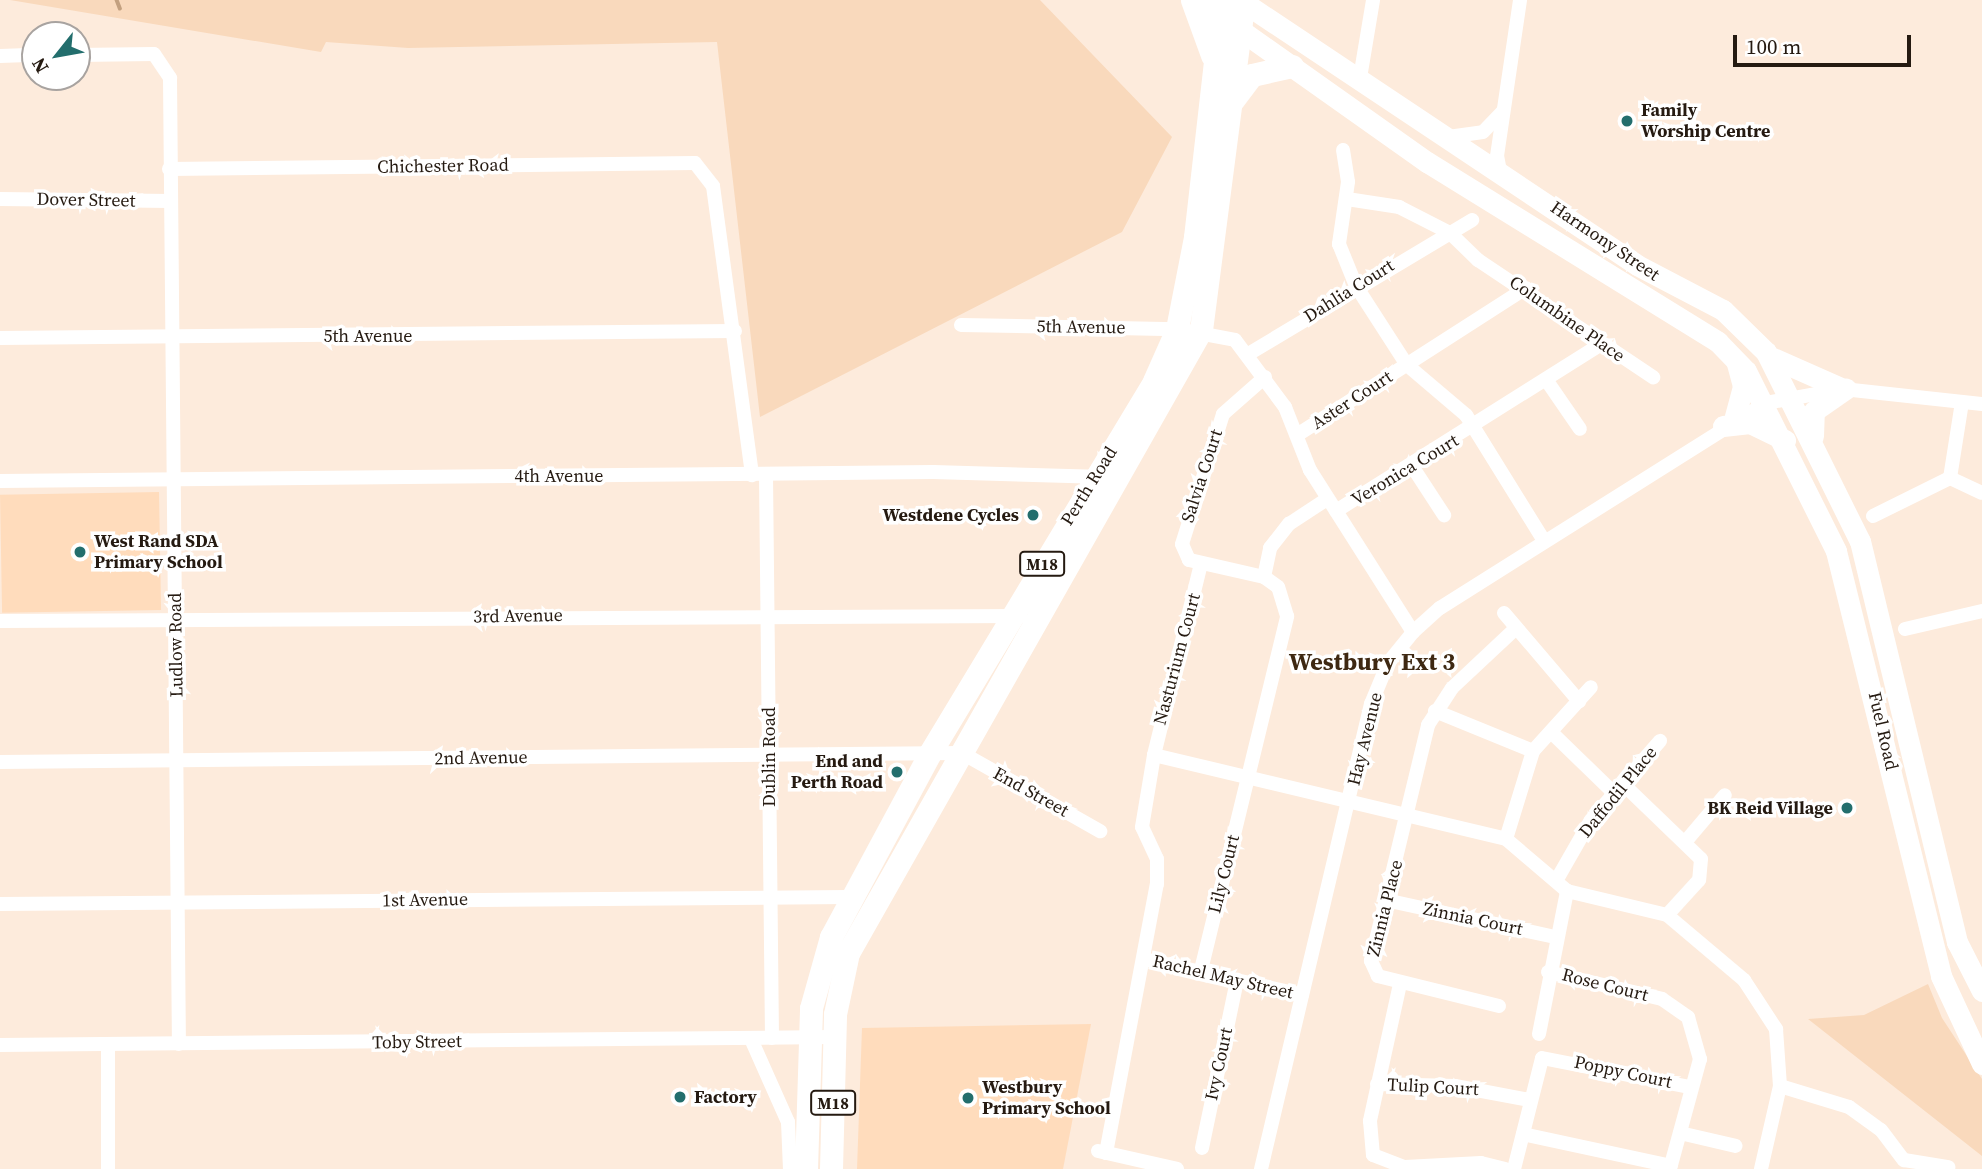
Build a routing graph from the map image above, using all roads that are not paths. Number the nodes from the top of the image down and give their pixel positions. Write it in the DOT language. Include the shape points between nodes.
graph roads {
  1 [pos="1192,0"];
  2 [pos="1198,0"];
  3 [pos="1373,0"];
  4 [pos="1520,0"];
  5 [pos="1235,8"];
  6 [pos="21,55"];
  7 [pos="91,55"];
  8 [pos="0,56"];
  9 [pos="1292,66"];
  10 [pos="1217,72"];
  11 [pos="1360,78"];
  12 [pos="1232,103"];
  13 [pos="1504,110"];
  14 [pos="1448,136"];
  15 [pos="1343,150"];
  16 [pos="169,169"];
  17 [pos="1500,171"];
  18 [pos="710,178"];
  19 [pos="0,199"];
  20 [pos="1347,199"];
  21 [pos="171,201"];
  22 [pos="1472,220"];
  23 [pos="1450,233"];
  24 [pos="1356,286"];
  25 [pos="1526,288"];
  26 [pos="961,325"];
  27 [pos="1177,329"];
  28 [pos="1201,330"];
  29 [pos="735,331"];
  30 [pos="0,338"];
  31 [pos="173,338"];
  32 [pos="1601,344"];
  33 [pos="1250,352"];
  34 [pos="1766,352"];
  35 [pos="1734,356"];
  36 [pos="1407,365"];
  37 [pos="1265,377"];
  38 [pos="1653,377"];
  39 [pos="1547,381"];
  40 [pos="1844,389"];
  41 [pos="1791,394"];
  42 [pos="1766,402"];
  43 [pos="1962,402"];
  44 [pos="1982,404"];
  45 [pos="1728,423"];
  46 [pos="1474,428"];
  47 [pos="1580,429"];
  48 [pos="1297,435"];
  49 [pos="1813,438"];
  50 [pos="1785,440"];
  51 [pos="1412,466"];
  52 [pos="759,475"];
  53 [pos="175,478"];
  54 [pos="1107,478"];
  55 [pos="1950,478"];
  56 [pos="0,481"];
  57 [pos="1982,493"];
  58 [pos="1327,499"];
  59 [pos="1336,511"];
  60 [pos="1444,515"];
  61 [pos="1872,516"];
  62 [pos="1544,541"];
  63 [pos="1201,564"];
  64 [pos="1264,577"];
  65 [pos="1982,612"];
  66 [pos="1012,613"];
  67 [pos="1504,613"];
  68 [pos="768,614"];
  69 [pos="176,620"];
  70 [pos="0,621"];
  71 [pos="1034,624"];
  72 [pos="1905,629"];
  73 [pos="1514,630"];
  74 [pos="1413,632"];
  75 [pos="1591,687"];
  76 [pos="1579,701"];
  77 [pos="1435,711"];
  78 [pos="1551,732"];
  79 [pos="1660,741"];
  80 [pos="1533,751"];
  81 [pos="930,753"];
  82 [pos="962,753"];
  83 [pos="1154,755"];
  84 [pos="770,756"];
  85 [pos="178,761"];
  86 [pos="0,762"];
  87 [pos="1247,776"];
  88 [pos="1619,788"];
  89 [pos="1725,795"];
  90 [pos="1349,801"];
  91 [pos="1405,815"];
  92 [pos="1100,831"];
  93 [pos="1506,839"];
  94 [pos="1686,842"];
  95 [pos="1556,881"];
  96 [pos="1567,891"];
  97 [pos="770,897"];
  98 [pos="849,897"];
  99 [pos="1390,901"];
  100 [pos="178,903"];
  101 [pos="0,904"];
  102 [pos="1667,915"];
  103 [pos="1555,937"];
  104 [pos="1144,959"];
  105 [pos="1200,970"];
  106 [pos="1548,972"];
  107 [pos="1237,980"];
  108 [pos="1400,984"];
  109 [pos="1982,990"];
  110 [pos="1302,995"];
  111 [pos="1499,1006"];
  112 [pos="1539,1034"];
  113 [pos="835,1037"];
  114 [pos="772,1038"];
  115 [pos="810,1038"];
  116 [pos="751,1039"];
  117 [pos="179,1044"];
  118 [pos="0,1045"];
  119 [pos="108,1045"];
  120 [pos="1982,1064"];
  121 [pos="1377,1084"];
  122 [pos="1780,1086"];
  123 [pos="1690,1087"];
  124 [pos="1530,1100"];
  125 [pos="1680,1133"];
  126 [pos="1523,1134"];
  127 [pos="1737,1146"];
  128 [pos="1202,1149"];
  129 [pos="1904,1164"];
  130 [pos="1157,1167"];
  131 [pos="1948,1167"];
  132 [pos="1670,1168"];
  133 [pos="1764,1168"];
  134 [pos="108,1169"];
  135 [pos="789,1169"];
  136 [pos="806,1169"];
  137 [pos="831,1169"];
  138 [pos="1177,1169"];
  139 [pos="1261,1169"];
  140 [pos="1505,1169"];
  141 [pos="1514,1169"];
  1 -- 10 [label="main road"];
  2 -- 5 [label="main road"];
  3 -- 11 [label="street"];
  4 -- 13 [label="street"];
  5 -- 9 [label="main road, Harmony Street"];
  5 -- 10 [label="main road, Perth Road / M18"];
  5 -- 11 [label="main road, Harmony Street"];
  5 -- 12 [label="main road, Perth Road / M18"];
  6 -- 8 [label="street"];
  7 -- 16 [label="street, Ludlow Road" via="155,54 170,78"];
  9 -- 12 [label="main road" via="1252,75"];
  9 -- 35 [label="main road, Harmony Street" via="1427,162"];
  10 -- 27 [label="main road, Perth Road / M18"];
  11 -- 14 [label="main road, Harmony Street"];
  12 -- 28 [label="main road, Perth Road / M18"];
  13 -- 14 [label="street" via="1483,132"];
  13 -- 17 [label="street"];
  14 -- 17 [label="main road, Harmony Street"];
  15 -- 20 [label="street"];
  16 -- 18 [label="street, Chichester Road" via="689,162"];
  16 -- 21 [label="street, Ludlow Road"];
  17 -- 34 [label="main road, Harmony Street" via="1637,265 1723,310"];
  18 -- 29 [label="street, Dublin Road"];
  19 -- 21 [label="street, Dover Street"];
  20 -- 23 [label="street, Columbine Place" via="1399,207"];
  20 -- 24 [label="street" via="1339,244"];
  21 -- 31 [label="street, Ludlow Road"];
  22 -- 23 [label="street"];
  23 -- 24 [label="street, Dahlia Court"];
  23 -- 25 [label="street, Columbine Place"];
  24 -- 33 [label="street, Dahlia Court"];
  24 -- 36 [label="street"];
  25 -- 32 [label="street, Columbine Place"];
  25 -- 36 [label="street, Aster Court"];
  26 -- 27 [label="street, 5th Avenue"];
  27 -- 28 [label="street, 5th Avenue"];
  27 -- 54 [label="main road, Perth Road / M18"];
  28 -- 33 [label="street, 5th Avenue" via="1228,336"];
  28 -- 54 [label="main road, Perth Road / M18"];
  29 -- 31 [label="street, 5th Avenue"];
  29 -- 52 [label="street, Dublin Road"];
  30 -- 31 [label="street, 5th Avenue"];
  31 -- 53 [label="street, Ludlow Road"];
  32 -- 38 [label="street, Columbine Place"];
  32 -- 39 [label="street, Veronica Court"];
  33 -- 37 [label="street"];
  34 -- 40 [label="main road"];
  34 -- 41 [label="main road, Harmony Street"];
  35 -- 42 [label="main road, Harmony Street"];
  35 -- 45 [label="main road" via="1743,386"];
  36 -- 46 [label="street" via="1454,402"];
  36 -- 48 [label="street, Aster Court"];
  37 -- 48 [label="street"];
  37 -- 63 [label="street, Salvia Court" via="1223,414 1183,535 1185,556"];
  39 -- 46 [label="street, Veronica Court"];
  39 -- 47 [label="street"];
  40 -- 41 [label="street"];
  40 -- 43 [label="street"];
  40 -- 49 [label="main road" via="1814,411"];
  41 -- 42 [label="street, Hay Avenue"];
  41 -- 49 [label="main road, Fuel Road"];
  42 -- 45 [label="street, Hay Avenue"];
  42 -- 50 [label="main road, Fuel Road"];
  43 -- 44 [label="street"];
  43 -- 55 [label="street"];
  45 -- 50 [label="main road" via="1750,423"];
  45 -- 62 [label="street, Hay Avenue"];
  46 -- 51 [label="street, Veronica Court"];
  46 -- 62 [label="street"];
  48 -- 58 [label="street"];
  49 -- 109 [label="main road, Fuel Road" via="1863,548 1957,942"];
  50 -- 120 [label="main road, Fuel Road" via="1846,583 1941,976"];
  51 -- 59 [label="street, Veronica Court"];
  51 -- 60 [label="street"];
  52 -- 53 [label="street, 4th Avenue"];
  52 -- 54 [label="street, 4th Avenue"];
  52 -- 68 [label="street, Dublin Road"];
  53 -- 56 [label="street, 4th Avenue"];
  53 -- 69 [label="street, Ludlow Road"];
  54 -- 66 [label="main road, Perth Road / M18"];
  54 -- 71 [label="main road, Perth Road / M18"];
  55 -- 57 [label="street"];
  55 -- 61 [label="street"];
  58 -- 59 [label="street"];
  58 -- 64 [label="street" via="1279,533"];
  59 -- 74 [label="street"];
  62 -- 74 [label="street, Hay Avenue"];
  63 -- 64 [label="street"];
  63 -- 83 [label="street, Nasturium Court"];
  64 -- 87 [label="street, Lily Court" via="1278,587 1287,616"];
  65 -- 72 [label="street"];
  66 -- 68 [label="street, 3rd Avenue"];
  66 -- 71 [label="street, 3rd Avenue"];
  66 -- 81 [label="main road, Perth Road / M18"];
  67 -- 73 [label="street"];
  68 -- 69 [label="street, 3rd Avenue"];
  68 -- 84 [label="street, Dublin Road"];
  69 -- 70 [label="street, 3rd Avenue"];
  69 -- 85 [label="street, Ludlow Road"];
  71 -- 82 [label="main road, Perth Road / M18"];
  73 -- 76 [label="street"];
  73 -- 77 [label="street"];
  74 -- 90 [label="street, Hay Avenue" via="1377,687"];
  75 -- 76 [label="street"];
  76 -- 78 [label="street"];
  77 -- 80 [label="street"];
  77 -- 91 [label="street, Zinnia Place"];
  78 -- 80 [label="street"];
  78 -- 88 [label="street"];
  79 -- 88 [label="street, Daffodil Place"];
  80 -- 93 [label="street"];
  81 -- 82 [label="street, 2nd Avenue"];
  81 -- 84 [label="street, 2nd Avenue"];
  81 -- 98 [label="main road, Perth Road / M18"];
  82 -- 92 [label="street, End Street"];
  82 -- 113 [label="main road, Perth Road / M18" via="848,953 836,997"];
  83 -- 87 [label="street"];
  83 -- 104 [label="street, Nasturium Court" via="1142,827 1158,874"];
  84 -- 85 [label="street, 2nd Avenue"];
  84 -- 97 [label="street, Dublin Road"];
  85 -- 86 [label="street, 2nd Avenue"];
  85 -- 100 [label="street, Ludlow Road"];
  87 -- 90 [label="street"];
  87 -- 105 [label="street, Lily Court"];
  88 -- 94 [label="street"];
  88 -- 95 [label="street, Daffodil Place" via="1582,832"];
  89 -- 94 [label="street"];
  90 -- 91 [label="street"];
  90 -- 110 [label="street, Hay Avenue"];
  91 -- 93 [label="street"];
  91 -- 99 [label="street, Zinnia Place"];
  93 -- 95 [label="street"];
  94 -- 102 [label="street" via="1701,859 1702,873"];
  95 -- 96 [label="street"];
  96 -- 102 [label="street"];
  96 -- 103 [label="street"];
  97 -- 98 [label="street, 1st Avenue"];
  97 -- 100 [label="street, 1st Avenue"];
  97 -- 114 [label="street, Dublin Road"];
  98 -- 115 [label="main road, Perth Road / M18" via="821,967"];
  99 -- 103 [label="street, Zinnia Court"];
  99 -- 108 [label="street, Zinnia Place" via="1371,967"];
  100 -- 101 [label="street, 1st Avenue"];
  100 -- 117 [label="street, Ludlow Road"];
  102 -- 122 [label="street" via="1757,994 1781,1042"];
  103 -- 106 [label="street"];
  104 -- 105 [label="street, Rachel May Street"];
  104 -- 130 [label="street, Nasturium Court" via="1102,1152"];
  105 -- 107 [label="street, Rachel May Street"];
  106 -- 112 [label="street"];
  106 -- 123 [label="street, Rose Court" via="1662,999 1681,1009 1697,1037 1700,1059"];
  107 -- 110 [label="street, Rachel May Street"];
  107 -- 128 [label="street, Ivy Court"];
  108 -- 111 [label="street"];
  108 -- 121 [label="street"];
  110 -- 139 [label="street, Hay Avenue"];
  113 -- 115 [label="street, Toby Street"];
  113 -- 137 [label="main road, M18"];
  114 -- 115 [label="street, Toby Street"];
  114 -- 116 [label="street, Toby Street"];
  115 -- 136 [label="main road, M18"];
  116 -- 117 [label="street, Toby Street"];
  116 -- 135 [label="street" via="788,1122"];
  117 -- 119 [label="street, Toby Street"];
  118 -- 119 [label="street, Toby Street"];
  119 -- 134 [label="street"];
  121 -- 124 [label="street, Tulip Court" via="1455,1086"];
  121 -- 140 [label="street" via="1369,1141 1379,1161"];
  122 -- 129 [label="street" via="1849,1107 1881,1130"];
  122 -- 133 [label="street"];
  123 -- 124 [label="street, Poppy Court" via="1557,1058 1539,1063"];
  123 -- 125 [label="street"];
  124 -- 126 [label="street"];
  125 -- 127 [label="street"];
  125 -- 132 [label="street"];
  126 -- 132 [label="street"];
  126 -- 141 [label="street"];
  129 -- 131 [label="street"];
  130 -- 138 [label="street"];
}
